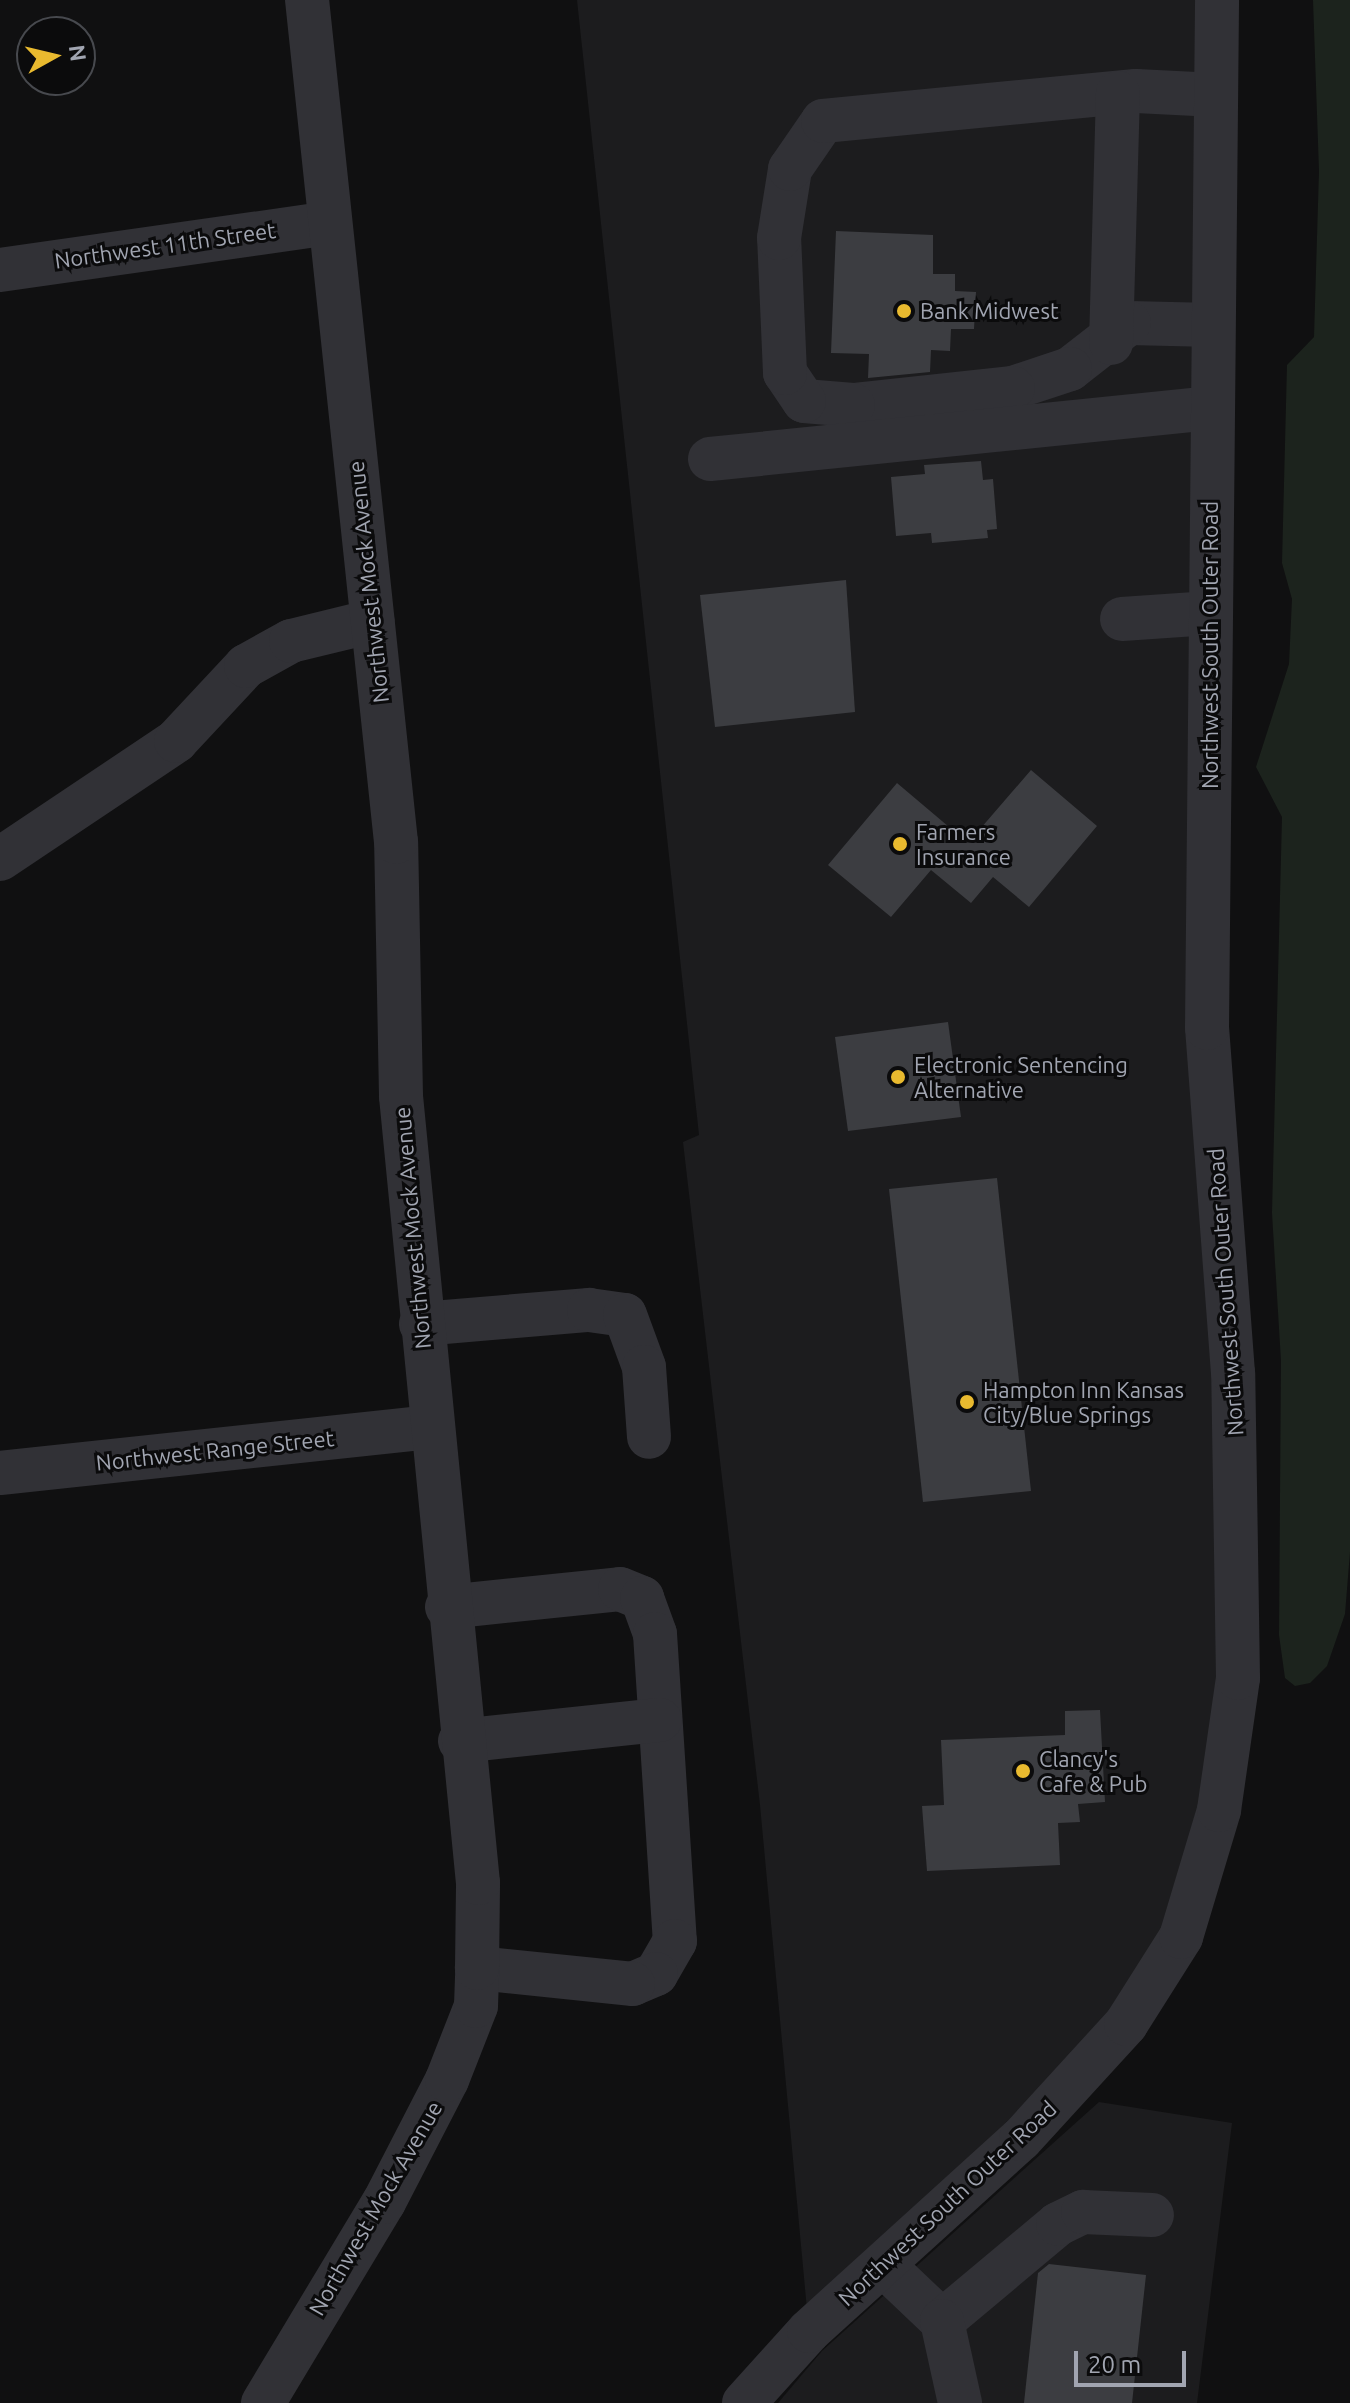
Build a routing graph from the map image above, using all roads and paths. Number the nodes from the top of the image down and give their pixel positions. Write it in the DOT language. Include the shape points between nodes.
graph roads {
  1 [pos="307,0"];
  2 [pos="1217,0"];
  3 [pos="1118,93"];
  4 [pos="1216,95"];
  5 [pos="330,223"];
  6 [pos="0,270"];
  7 [pos="1213,325"];
  8 [pos="1111,343"];
  9 [pos="1212,408"];
  10 [pos="710,459"];
  11 [pos="1210,613"];
  12 [pos="1122,619"];
  13 [pos="373,621"];
  14 [pos="0,859"];
  15 [pos="421,1324"];
  16 [pos="430,1427"];
  17 [pos="649,1437"];
  18 [pos="0,1473"];
  19 [pos="447,1607"];
  20 [pos="660,1720"];
  21 [pos="460,1741"];
  22 [pos="477,1968"];
  23 [pos="1152,2215"];
  24 [pos="883,2265"];
  25 [pos="942,2321"];
  26 [pos="948,2392"];
  27 [pos="263,2403"];
  28 [pos="744,2403"];
  1 -- 5 [label="street, Northwest Mock Avenue"];
  2 -- 4 [label="street, Northwest South Outer Road"];
  3 -- 4 [label="street"];
  3 -- 8 [label="street"];
  3 -- 8 [label="street" via="823,121 790,169 779,238 785,373 804,401 853,405 1013,388 1070,369"];
  4 -- 7 [label="street, Northwest South Outer Road"];
  5 -- 6 [label="street, Northwest 11th Street"];
  5 -- 13 [label="street, Northwest Mock Avenue"];
  7 -- 8 [label="street" via="1129,323"];
  7 -- 9 [label="street, Northwest South Outer Road"];
  9 -- 10 [label="street"];
  9 -- 11 [label="street, Northwest South Outer Road"];
  11 -- 12 [label="street"];
  11 -- 24 [label="street, Northwest South Outer Road" via="1207,1028 1233,1373 1238,1651 1219,1810 1181,1937 1126,2024 1021,2139"];
  13 -- 14 [label="street" via="291,641 246,666 176,741"];
  13 -- 15 [label="street, Northwest Mock Avenue" via="396,842 401,1096"];
  15 -- 16 [label="street, Northwest Mock Avenue"];
  15 -- 17 [label="street" via="589,1310 625,1315 644,1367"];
  16 -- 18 [label="street, Northwest Range Street"];
  16 -- 19 [label="street, Northwest Mock Avenue"];
  19 -- 20 [label="street" via="620,1589 642,1598 655,1634"];
  19 -- 21 [label="street, Northwest Mock Avenue"];
  20 -- 21 [label="street"];
  20 -- 22 [label="street" via="675,1941 656,1974 633,1984"];
  21 -- 22 [label="street, Northwest Mock Avenue" via="478,1883"];
  22 -- 27 [label="street, Northwest Mock Avenue" via="476,2006 447,2080 384,2202"];
  23 -- 25 [label="street" via="1083,2212 1071,2218"];
  24 -- 25 [label="street"];
  24 -- 28 [label="street, Northwest South Outer Road" via="802,2339"];
  25 -- 26 [label="street"];
}
